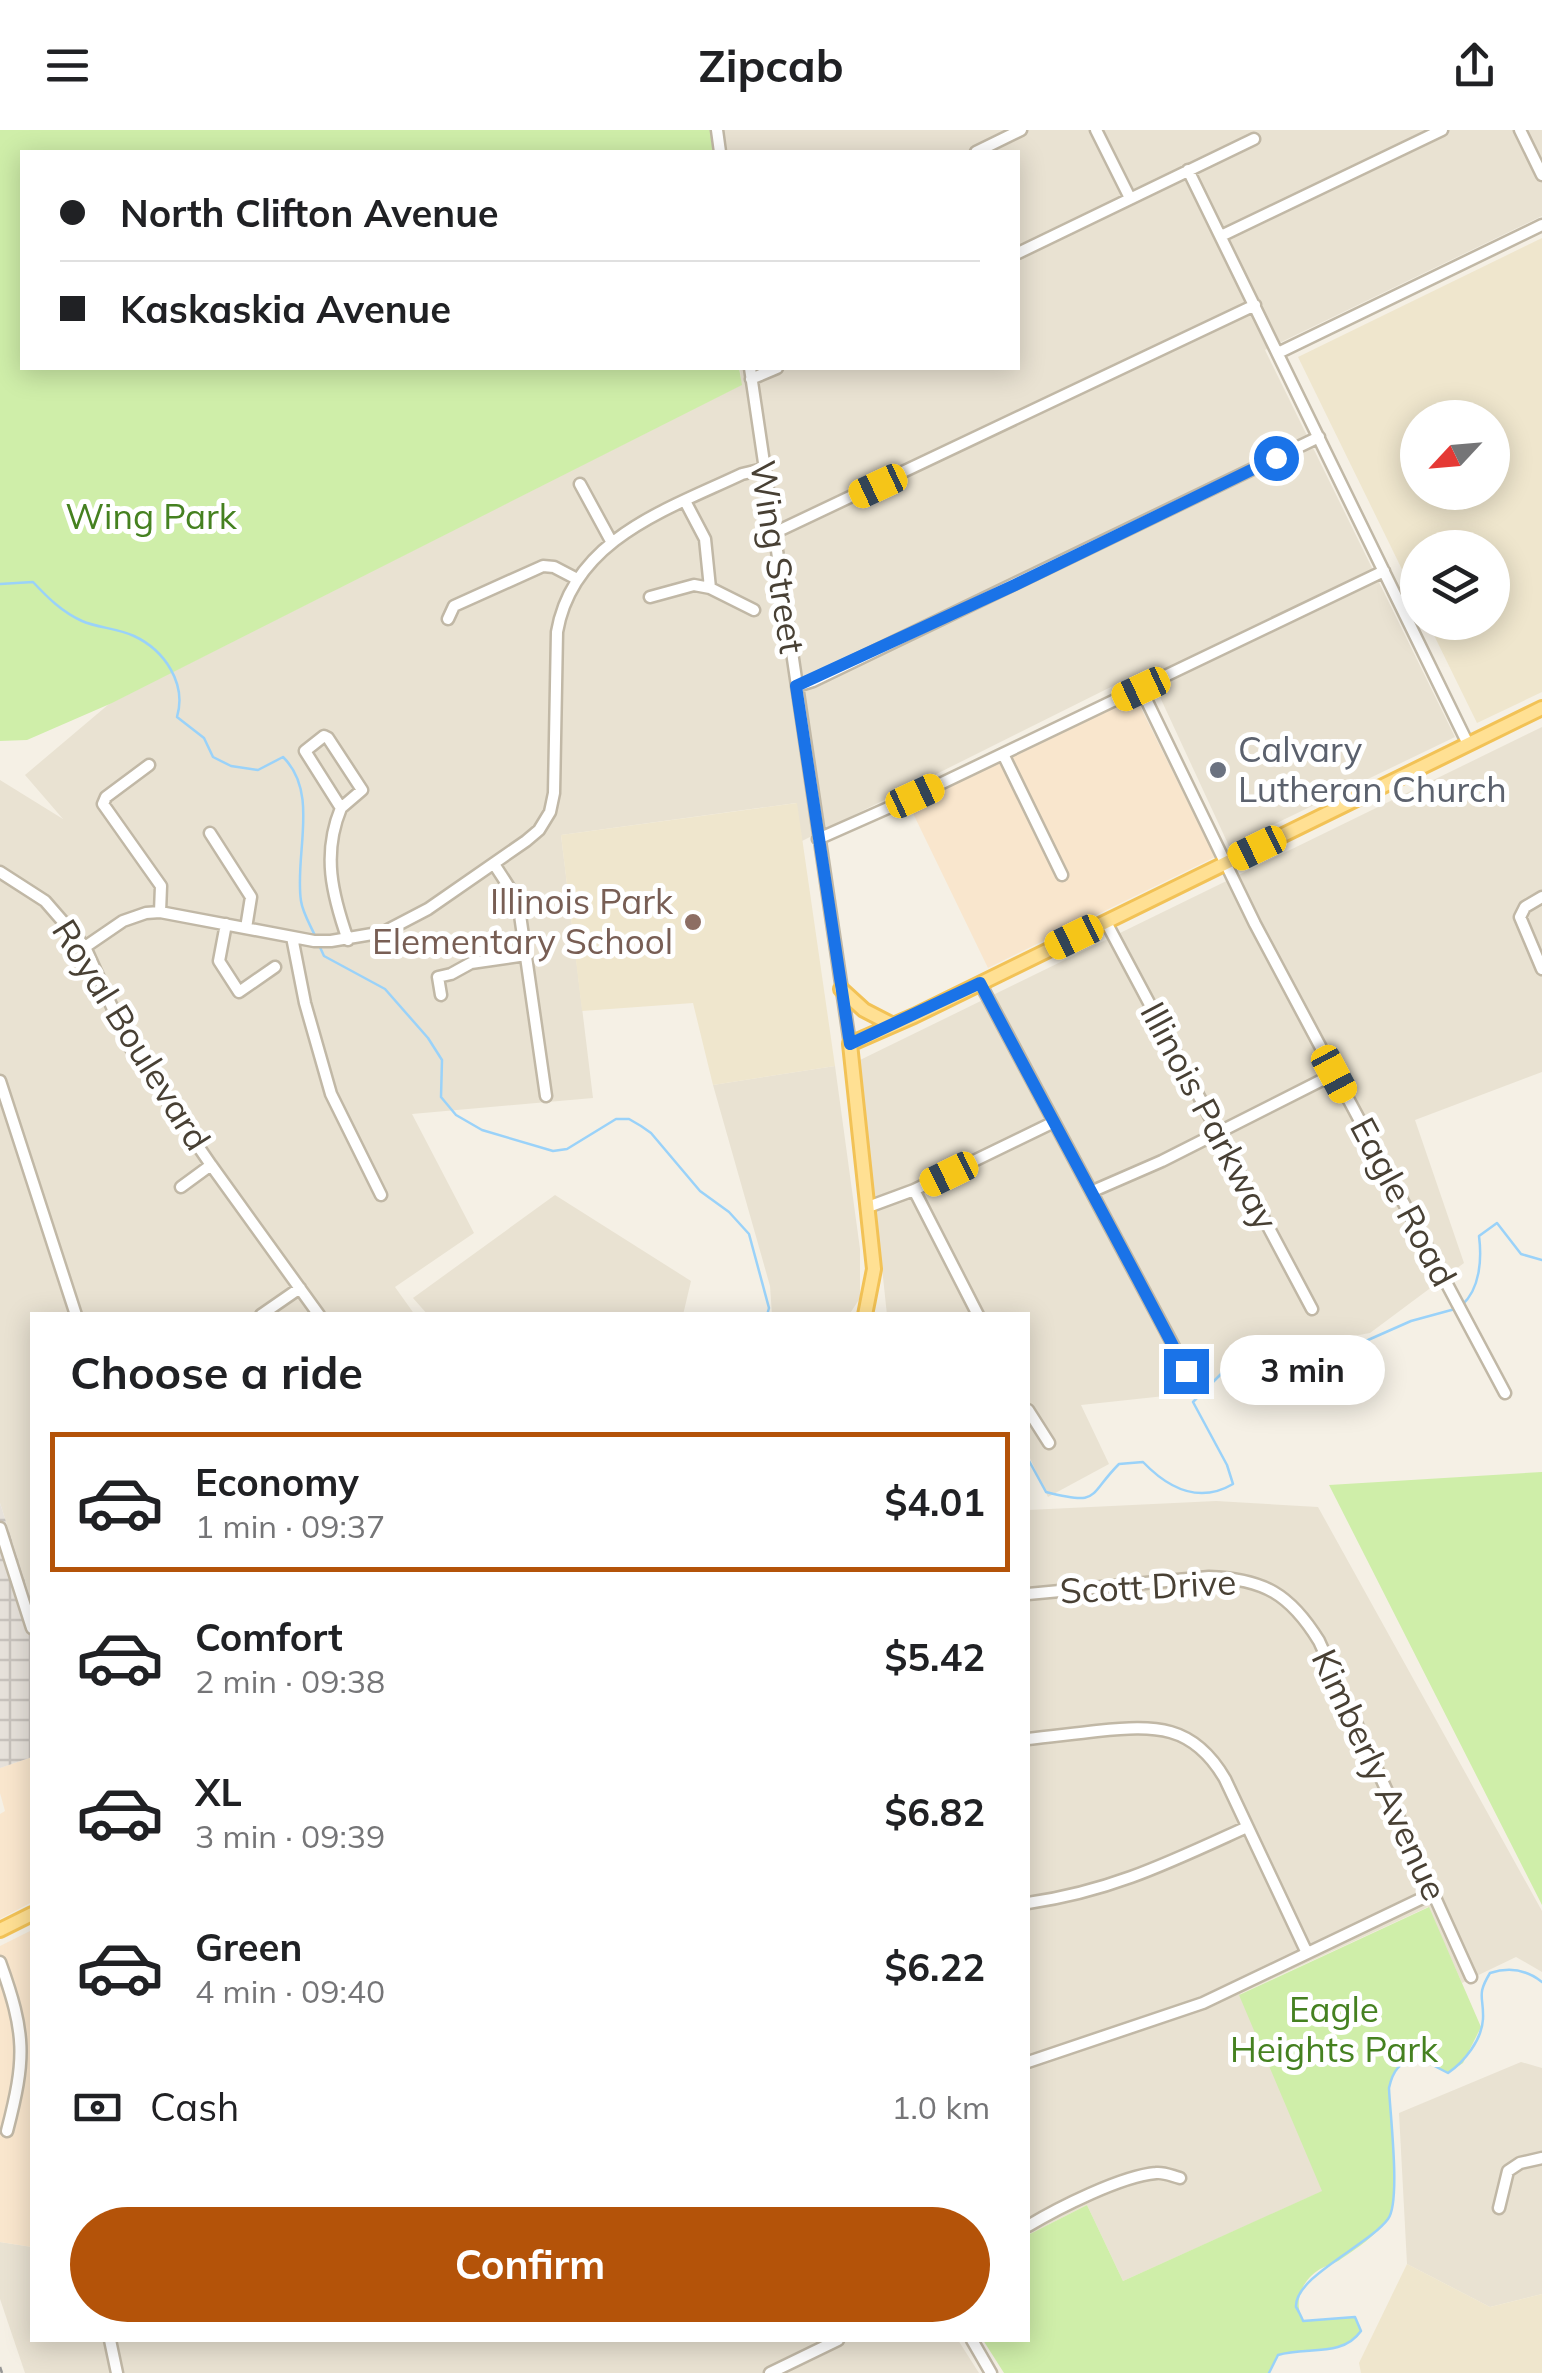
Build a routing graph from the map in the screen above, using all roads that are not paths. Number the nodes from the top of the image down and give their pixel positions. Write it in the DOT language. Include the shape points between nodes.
graph roads {
  1 [pos="1021,130"];
  2 [pos="1096,130"];
  3 [pos="1442,130"];
  4 [pos="1520,130"];
  5 [pos="1254,139"];
  6 [pos="980,150"];
  7 [pos="1188,170"];
  8 [pos="1542,175"];
  9 [pos="1130,198"];
  10 [pos="1542,225"];
  11 [pos="1220,236"];
  12 [pos="1020,251"];
  13 [pos="1255,306"];
  14 [pos="1278,353"];
  15 [pos="751,373"];
  16 [pos="1319,437"];
  17 [pos="763,469"];
  18 [pos="580,484"];
  19 [pos="685,501"];
  20 [pos="774,533"];
  21 [pos="611,541"];
  22 [pos="1384,572"];
  23 [pos="577,579"];
  24 [pos="710,588"];
  25 [pos="650,597"];
  26 [pos="754,610"];
  27 [pos="448,620"];
  28 [pos="796,686"];
  29 [pos="1141,689"];
  30 [pos="1541,711"];
  31 [pos="1468,744"];
  32 [pos="1004,754"];
  33 [pos="150,764"];
  34 [pos="341,808"];
  35 [pos="210,833"];
  36 [pos="818,840"];
  37 [pos="1226,863"];
  38 [pos="494,864"];
  39 [pos="0,872"];
  40 [pos="1062,876"];
  41 [pos="1536,900"];
  42 [pos="160,912"];
  43 [pos="1106,922"];
  44 [pos="226,924"];
  45 [pos="246,928"];
  46 [pos="296,937"];
  47 [pos="348,940"];
  48 [pos="86,947"];
  49 [pos="526,955"];
  50 [pos="275,967"];
  51 [pos="1542,969"];
  52 [pos="980,983"];
  53 [pos="842,989"];
  54 [pos="441,995"];
  55 [pos="893,1025"];
  56 [pos="850,1044"];
  57 [pos="1334,1074"];
  58 [pos="0,1081"];
  59 [pos="546,1096"];
  60 [pos="1052,1122"];
  61 [pos="1217,1132"];
  62 [pos="211,1165"];
  63 [pos="181,1187"];
  64 [pos="914,1190"];
  65 [pos="1092,1191"];
  66 [pos="381,1195"];
  67 [pos="868,1207"];
  68 [pos="300,1288"];
  69 [pos="1312,1309"];
  70 [pos="75,1312"];
  71 [pos="265,1312"];
  72 [pos="317,1312"];
  73 [pos="866,1312"];
  74 [pos="976,1312"];
  75 [pos="1186,1371"];
  76 [pos="1505,1392"];
  77 [pos="1030,1413"];
  78 [pos="1049,1443"];
  79 [pos="0,1528"];
  80 [pos="1266,1588"];
  81 [pos="1030,1594"];
  82 [pos="30,1622"];
  83 [pos="1030,1739"];
  84 [pos="1246,1827"];
  85 [pos="1433,1893"];
  86 [pos="1030,1903"];
  87 [pos="30,1915"];
  88 [pos="0,1930"];
  89 [pos="1307,1953"];
  90 [pos="0,1962"];
  91 [pos="1472,1977"];
  92 [pos="1030,2061"];
  93 [pos="7,2131"];
  94 [pos="1542,2158"];
  95 [pos="1180,2178"];
  96 [pos="1499,2208"];
  97 [pos="1030,2225"];
  98 [pos="110,2342"];
  99 [pos="834,2342"];
  100 [pos="973,2342"];
  101 [pos="117,2373"];
  102 [pos="770,2373"];
  103 [pos="992,2373"];
  1 -- 6 [label="street"];
  2 -- 9 [label="street"];
  3 -- 11 [label="street"];
  4 -- 8 [label="street"];
  5 -- 7 [label="street"];
  7 -- 9 [label="street"];
  7 -- 11 [label="street"];
  9 -- 12 [label="street"];
  10 -- 14 [label="street"];
  11 -- 13 [label="street"];
  13 -- 14 [label="street"];
  13 -- 20 [label="street"];
  14 -- 16 [label="street"];
  15 -- 17 [label="street, Wing Street"];
  16 -- 22 [label="street"];
  16 -- 28 [label="street"];
  17 -- 19 [label="street"];
  17 -- 20 [label="street, Wing Street"];
  18 -- 21 [label="street"];
  19 -- 21 [label="street"];
  19 -- 24 [label="street" via="705,539"];
  20 -- 28 [label="street, Wing Street"];
  21 -- 23 [label="street"];
  22 -- 29 [label="street"];
  22 -- 31 [label="street"];
  23 -- 27 [label="street" via="537,567 454,606"];
  23 -- 38 [label="street" via="557,632 553,804 539,830"];
  24 -- 25 [label="street" via="694,585"];
  24 -- 26 [label="street"];
  28 -- 36 [label="street, Wing Street"];
  29 -- 32 [label="street"];
  29 -- 37 [label="street, Eagle Road"];
  30 -- 31 [label="main road"];
  31 -- 37 [label="main road"];
  32 -- 36 [label="street"];
  32 -- 40 [label="street"];
  33 -- 42 [label="street" via="104,804 160,886"];
  34 -- 34 [label="street" via="362,790 324,736 305,750"];
  34 -- 47 [label="street" via="330,838 329,871"];
  35 -- 45 [label="street" via="251,897"];
  36 -- 53 [label="street, Wing Street"];
  37 -- 43 [label="main road"];
  37 -- 57 [label="street, Eagle Road"];
  38 -- 47 [label="street" via="405,924"];
  38 -- 49 [label="street" via="518,900"];
  39 -- 48 [label="street, Royal Boulevard" via="45,901"];
  41 -- 51 [label="street" via="1520,923"];
  42 -- 44 [label="street"];
  42 -- 48 [label="street" via="131,917"];
  43 -- 52 [label="main road"];
  43 -- 61 [label="street, Illinois Parkway"];
  44 -- 45 [label="street"];
  44 -- 50 [label="street" via="219,961 239,992"];
  45 -- 46 [label="street"];
  46 -- 47 [label="street"];
  46 -- 66 [label="street" via="305,1003 331,1094"];
  48 -- 62 [label="street, Royal Boulevard" via="130,1047"];
  49 -- 54 [label="street" via="471,963 438,977"];
  49 -- 59 [label="street"];
  52 -- 55 [label="main road"];
  52 -- 60 [label="street"];
  53 -- 55 [label="main road"];
  53 -- 56 [label="street, Wing Street"];
  55 -- 56 [label="main road"];
  56 -- 67 [label="main road"];
  57 -- 61 [label="street"];
  57 -- 76 [label="street, Eagle Road"];
  58 -- 70 [label="street"];
  60 -- 64 [label="street"];
  60 -- 65 [label="street"];
  61 -- 65 [label="street"];
  61 -- 69 [label="street, Illinois Parkway"];
  62 -- 63 [label="street, Royal Boulevard"];
  62 -- 68 [label="street, Royal Boulevard"];
  64 -- 67 [label="street"];
  64 -- 74 [label="street"];
  65 -- 75 [label="street"];
  67 -- 73 [label="main road" via="874,1269"];
  68 -- 71 [label="street"];
  68 -- 72 [label="street, Royal Boulevard"];
  77 -- 78 [label="street"];
  79 -- 82 [label="street"];
  80 -- 81 [label="street, Scott Drive" via="1209,1577"];
  80 -- 85 [label="street, Kimberly Avenue" via="1295,1607 1319,1641"];
  83 -- 84 [label="street" via="1138,1727 1185,1736 1214,1761"];
  84 -- 86 [label="street" via="1121,1883"];
  84 -- 89 [label="street"];
  85 -- 89 [label="street"];
  85 -- 91 [label="street, Kimberly Avenue"];
  87 -- 88 [label="main road"];
  89 -- 92 [label="street" via="1170,2017"];
  90 -- 93 [label="street" via="23,2047"];
  94 -- 96 [label="street" via="1508,2171"];
  95 -- 97 [label="street" via="1140,2177"];
  98 -- 101 [label="street"];
  99 -- 102 [label="street"];
  100 -- 103 [label="street"];
}
